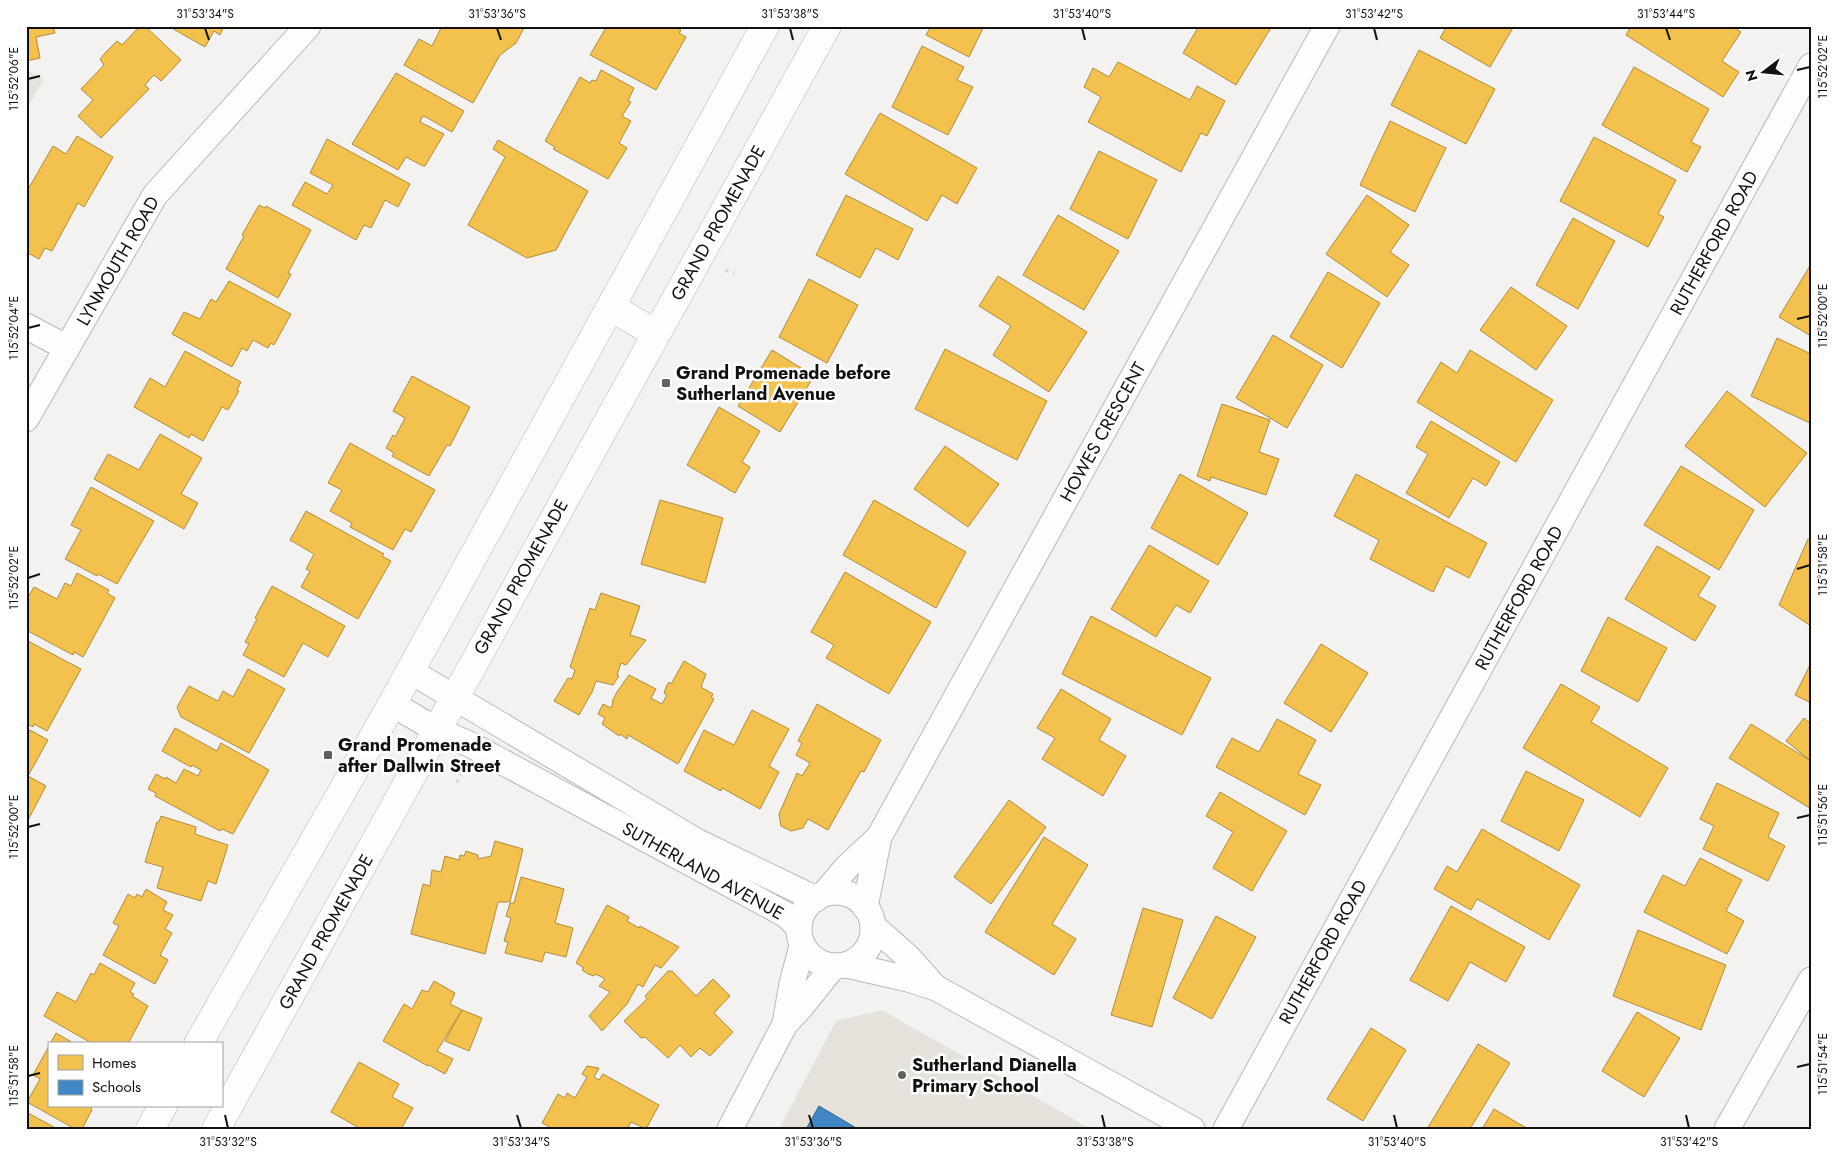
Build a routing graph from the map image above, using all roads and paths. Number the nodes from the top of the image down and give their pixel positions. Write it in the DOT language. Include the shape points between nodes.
graph roads {
  1 [pos="308,26"];
  2 [pos="766,26"];
  3 [pos="827,26"];
  4 [pos="1327,26"];
  5 [pos="1811,66"];
  6 [pos="611,307"];
  7 [pos="26,326"];
  8 [pos="656,334"];
  9 [pos="67,348"];
  10 [pos="26,419"];
  11 [pos="410,671"];
  12 [pos="454,698"];
  13 [pos="392,704"];
  14 [pos="437,730"];
  15 [pos="619,795"];
  16 [pos="606,818"];
  17 [pos="879,837"];
  18 [pos="820,896"];
  19 [pos="869,917"];
  20 [pos="800,936"];
  21 [pos="840,966"];
  22 [pos="1811,980"];
  23 [pos="936,988"];
  24 [pos="785,1024"];
  25 [pos="199,1042"];
  26 [pos="161,1108"];
  27 [pos="150,1129"];
  28 [pos="216,1129"];
  29 [pos="730,1129"];
  30 [pos="1192,1129"];
  31 [pos="1226,1129"];
  32 [pos="1727,1129"];
  1 -- 9 [label="street, LYNMOUTH ROAD" via="154,195"];
  2 -- 6 [label="main road"];
  3 -- 8 [label="main road, GRAND PROMENADE"];
  4 -- 17 [label="street, HOWES CRESCENT"];
  5 -- 31 [label="street, RUTHERFORD ROAD"];
  6 -- 8 [label="main road"];
  6 -- 11 [label="main road"];
  7 -- 9 [label="street"];
  8 -- 12 [label="main road, GRAND PROMENADE"];
  9 -- 10 [label="street, LYNMOUTH ROAD"];
  11 -- 12 [label="street, SUTHERLAND AVENUE"];
  11 -- 13 [label="main road"];
  12 -- 14 [label="main road, GRAND PROMENADE"];
  12 -- 15 [label="street, SUTHERLAND AVENUE"];
  13 -- 14 [label="street, SUTHERLAND AVENUE"];
  13 -- 25 [label="main road"];
  14 -- 16 [label="street, SUTHERLAND AVENUE"];
  14 -- 28 [label="main road, GRAND PROMENADE"];
  15 -- 16 [label="street, SUTHERLAND AVENUE"];
  15 -- 18 [label="street, SUTHERLAND AVENUE" via="698,842 766,877"];
  16 -- 20 [label="street, SUTHERLAND AVENUE" via="786,914"];
  17 -- 18 [label="street, HOWES CRESCENT"];
  17 -- 19 [label="street, HOWES CRESCENT"];
  18 -- 19 [label="street" via="838,892 851,895 861,902"];
  18 -- 20 [label="street" via="808,903 801,914"];
  19 -- 21 [label="street" via="871,939 867,950 858,959"];
  19 -- 23 [label="street"];
  20 -- 21 [label="street" via="810,956 820,964"];
  20 -- 24 [label="street"];
  21 -- 23 [label="street" via="908,979"];
  21 -- 24 [label="street"];
  22 -- 32 [label="street"];
  23 -- 30 [label="street"];
  24 -- 29 [label="street"];
  26 -- 27 [label="main road"];
}
